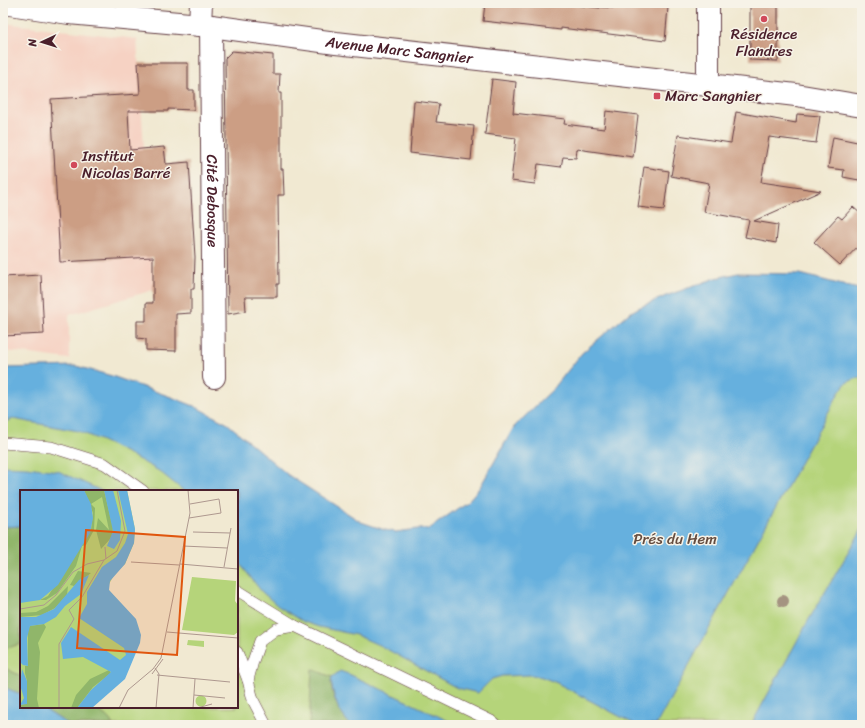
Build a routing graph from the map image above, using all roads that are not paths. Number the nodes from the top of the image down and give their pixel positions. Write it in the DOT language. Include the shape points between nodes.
graph roads {
  1 [pos="3,3"];
  2 [pos="201,3"];
  3 [pos="708,3"];
  4 [pos="70,8"];
  5 [pos="206,25"];
  6 [pos="708,85"];
  7 [pos="796,95"];
  8 [pos="862,98"];
  9 [pos="862,106"];
  10 [pos="214,377"];
  11 [pos="3,443"];
  12 [pos="142,490"];
  13 [pos="238,591"];
  14 [pos="295,626"];
  15 [pos="238,655"];
  16 [pos="248,680"];
  17 [pos="266,725"];
  18 [pos="496,725"];
  1 -- 4 [label="street, Avenue Marc Sangnier"];
  2 -- 5 [label="street, Cité Debosque"];
  3 -- 6 [label="street"];
  4 -- 5 [label="street, Avenue Marc Sangnier"];
  5 -- 6 [label="street, Avenue Marc Sangnier" via="336,43"];
  5 -- 10 [label="street, Cité Debosque"];
  6 -- 7 [label="street, Avenue Marc Sangnier"];
  7 -- 8 [label="street, Avenue Marc Sangnier"];
  7 -- 9 [label="street, Avenue Marc Sangnier"];
  11 -- 12 [label="lane" via="51,447 105,464"];
  13 -- 14 [label="lane"];
  14 -- 16 [label="lane" via="276,629 260,641"];
  14 -- 18 [label="lane"];
  15 -- 16 [label="lane"];
  16 -- 17 [label="lane" via="253,700"];
}
